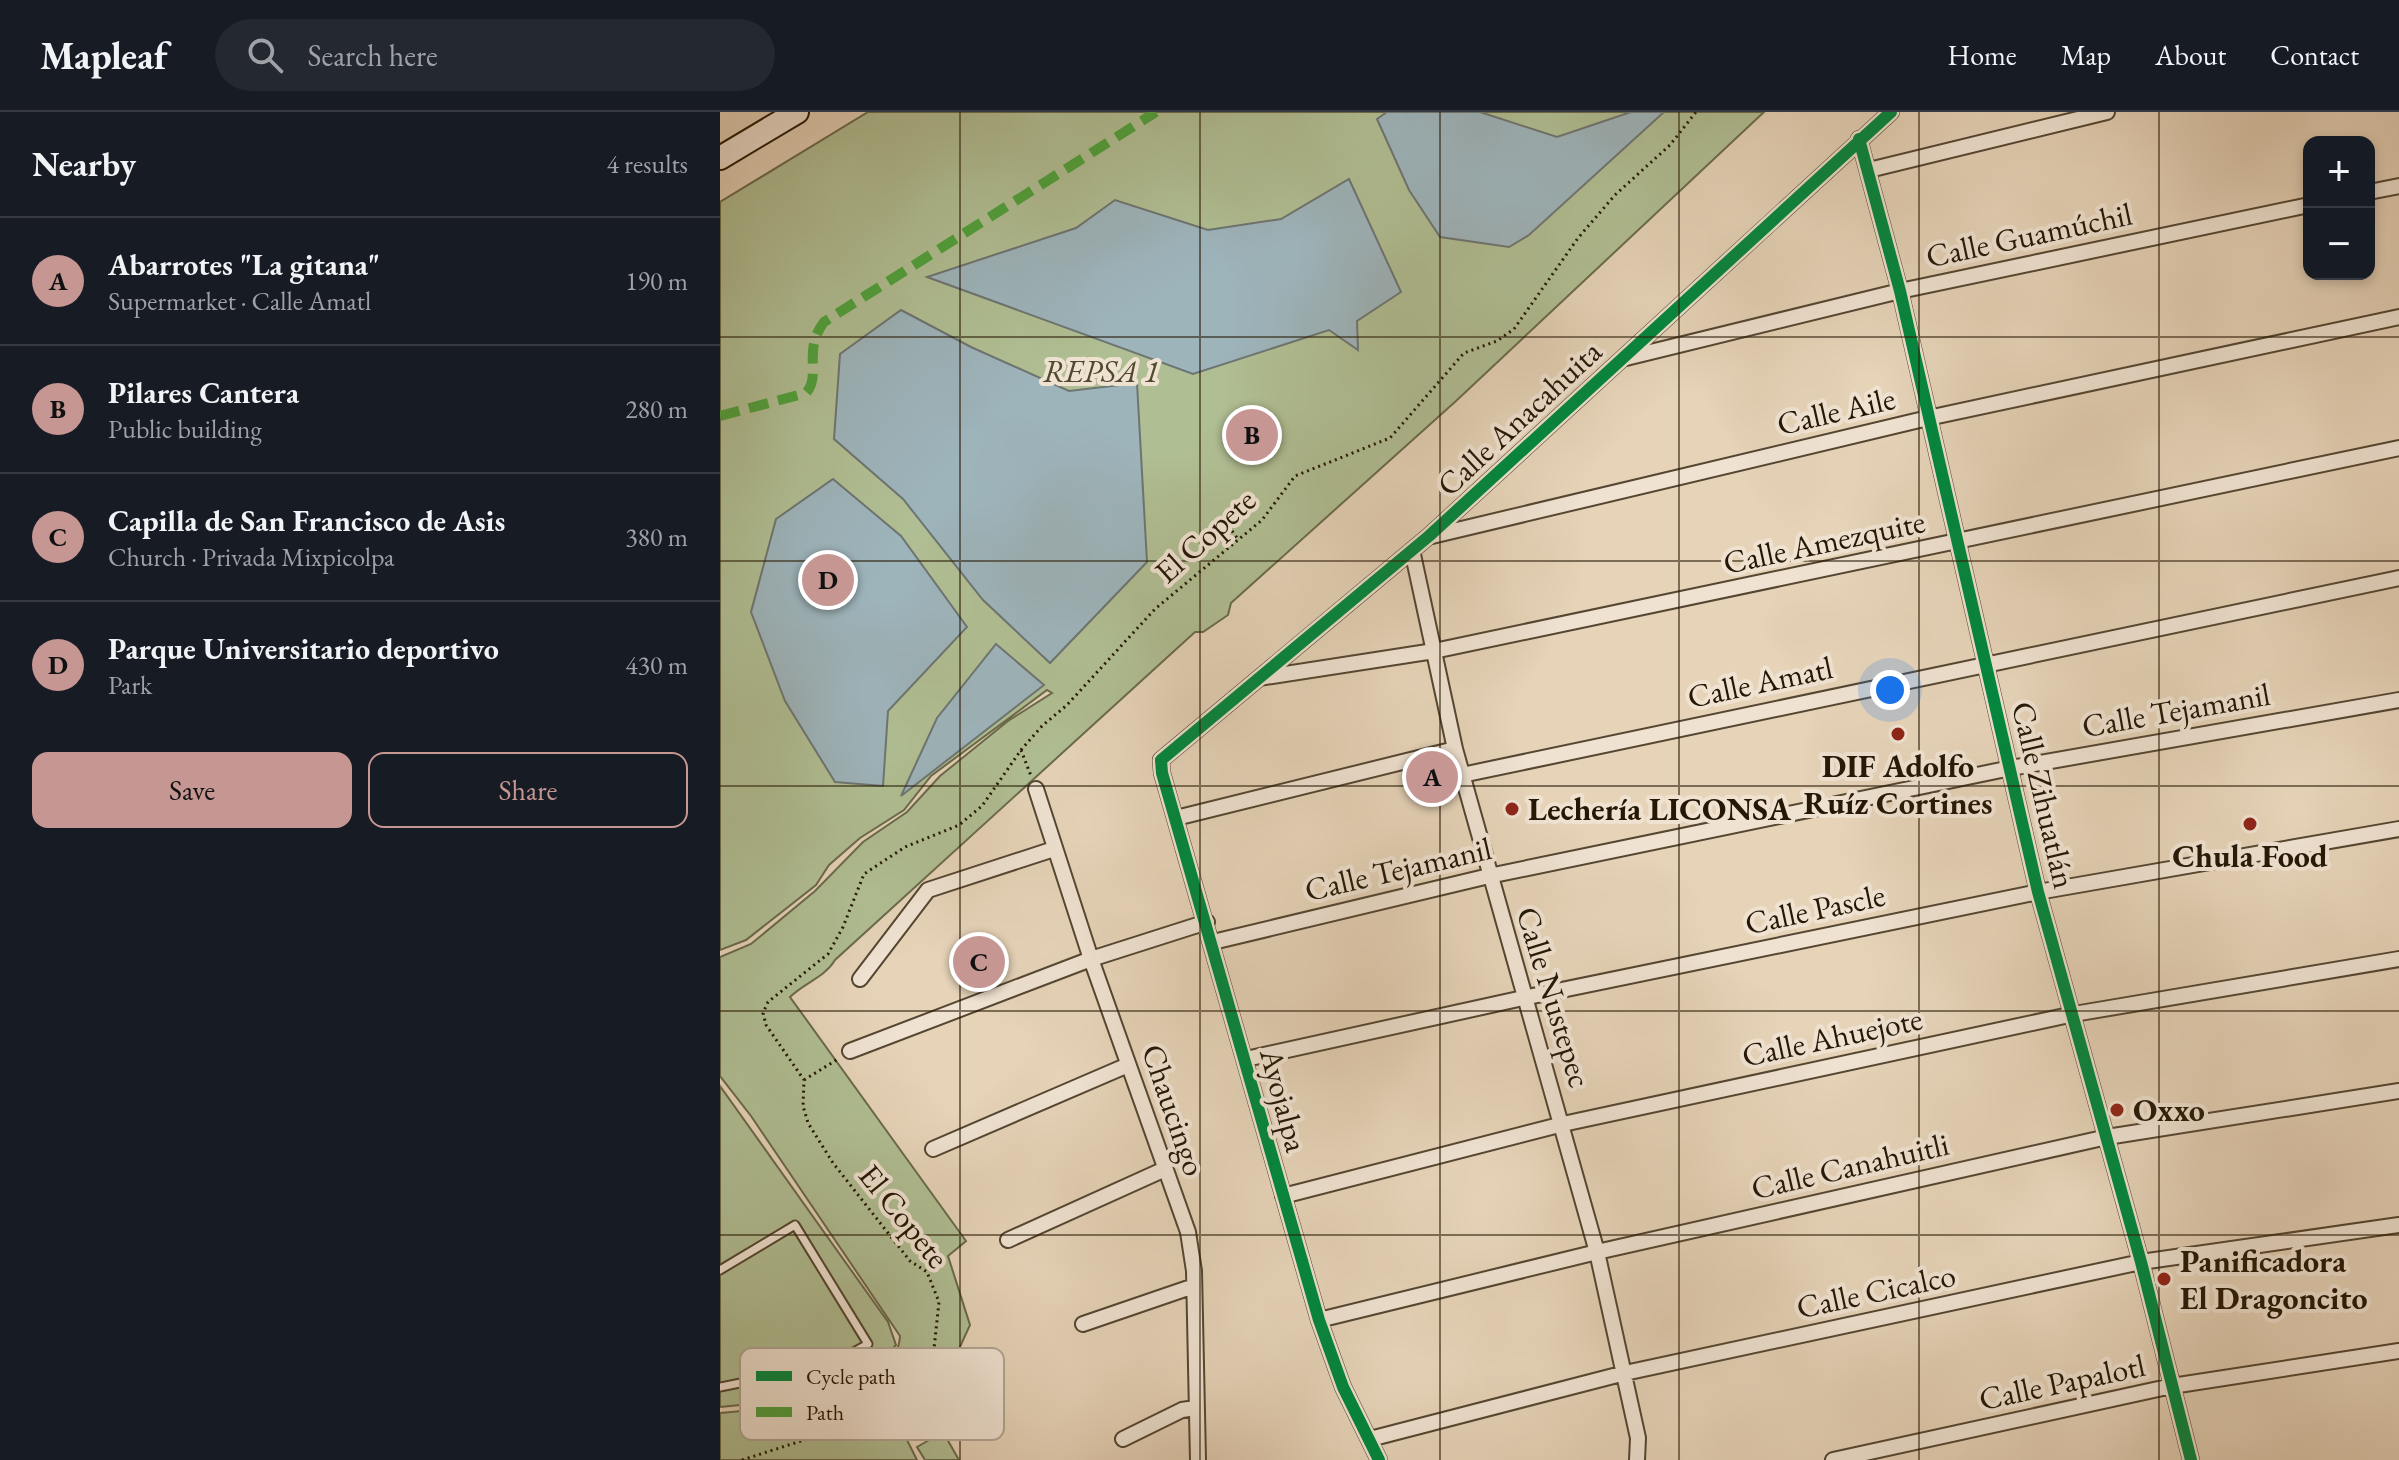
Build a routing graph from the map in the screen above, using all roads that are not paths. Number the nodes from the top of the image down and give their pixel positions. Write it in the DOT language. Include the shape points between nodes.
graph roads {
  1 [pos="797,112"];
  2 [pos="1891,112"];
  3 [pos="2107,112"];
  4 [pos="1859,139"];
  5 [pos="720,158"];
  6 [pos="1869,170"];
  7 [pos="2399,186"];
  8 [pos="2375,191"];
  9 [pos="2303,206"];
  10 [pos="1900,291"];
  11 [pos="2399,317"];
  12 [pos="1622,359"];
  13 [pos="1928,418"];
  14 [pos="2399,448"];
  15 [pos="1429,536"];
  16 [pos="1958,542"];
  17 [pos="1412,550"];
  18 [pos="2399,578"];
  19 [pos="1434,651"];
  20 [pos="1986,662"];
  21 [pos="1259,678"];
  22 [pos="2399,700"];
  23 [pos="1170,749"];
  24 [pos="1455,749"];
  25 [pos="2011,768"];
  26 [pos="1462,775"];
  27 [pos="1036,789"];
  28 [pos="1176,818"];
  29 [pos="2399,829"];
  30 [pos="1054,849"];
  31 [pos="1489,876"];
  32 [pos="2038,892"];
  33 [pos="1207,922"];
  34 [pos="1213,942"];
  35 [pos="1091,959"];
  36 [pos="2399,959"];
  37 [pos="860,979"];
  38 [pos="1523,998"];
  39 [pos="2074,1014"];
  40 [pos="850,1051"];
  41 [pos="1246,1059"];
  42 [pos="1128,1065"];
  43 [pos="2399,1091"];
  44 [pos="1563,1124"];
  45 [pos="2107,1137"];
  46 [pos="933,1149"];
  47 [pos="1165,1169"];
  48 [pos="1283,1196"];
  49 [pos="2399,1225"];
  50 [pos="1008,1240"];
  51 [pos="1597,1252"];
  52 [pos="2141,1262"];
  53 [pos="720,1270"];
  54 [pos="1194,1286"];
  55 [pos="1319,1320"];
  56 [pos="1083,1324"];
  57 [pos="861,1348"];
  58 [pos="2399,1351"];
  59 [pos="1625,1373"];
  60 [pos="740,1383"];
  61 [pos="2172,1386"];
  62 [pos="720,1387"];
  63 [pos="1195,1408"];
  64 [pos="1123,1439"];
  65 [pos="1370,1439"];
  66 [pos="1198,1460"];
  67 [pos="1379,1460"];
  68 [pos="1637,1460"];
  69 [pos="1833,1460"];
  70 [pos="2191,1460"];
  1 -- 5 [label="main road"];
  2 -- 4 [label="street, Calle Anacahuita"];
  3 -- 6 [label="street"];
  4 -- 6 [label="street, Calle Zihuatlán"];
  4 -- 12 [label="street, Calle Anacahuita"];
  6 -- 10 [label="street, Calle Zihuatlán"];
  7 -- 8 [label="street"];
  9 -- 10 [label="street, Calle Guamúchil"];
  10 -- 12 [label="street, Calle Guamúchil"];
  10 -- 13 [label="street, Calle Zihuatlán"];
  11 -- 13 [label="street, Calle Aile"];
  12 -- 15 [label="street, Calle Anacahuita"];
  13 -- 15 [label="street, Calle Aile"];
  13 -- 16 [label="street, Calle Zihuatlán"];
  14 -- 16 [label="street, Calle Amezquite"];
  15 -- 17 [label="street, Calle Anacahuita"];
  16 -- 19 [label="street, Calle Amezquite"];
  16 -- 20 [label="street, Calle Zihuatlán"];
  17 -- 19 [label="street, Calle Nustepec"];
  17 -- 21 [label="street, Calle Anacahuita"];
  18 -- 20 [label="street, Calle Amatl"];
  19 -- 21 [label="street, Calle Amezquite"];
  19 -- 24 [label="street, Calle Nustepec"];
  20 -- 25 [label="street, Calle Zihuatlán"];
  20 -- 26 [label="street, Calle Amatl"];
  21 -- 23 [label="street, Calle Anacahuita"];
  22 -- 25 [label="street, Calle Tejamanil"];
  23 -- 28 [label="street, Ayojalpa" via="1161,760 1162,773"];
  24 -- 26 [label="street, Calle Nustepec"];
  24 -- 28 [label="street"];
  25 -- 31 [label="street, Calle Tejamanil"];
  25 -- 32 [label="street, Calle Zihuatlán"];
  26 -- 31 [label="street, Calle Nustepec"];
  27 -- 30 [label="street, Chaucingo"];
  28 -- 33 [label="street, Ayojalpa"];
  29 -- 32 [label="street, Calle Pascle"];
  30 -- 35 [label="street, Chaucingo"];
  30 -- 37 [label="street" via="928,890"];
  31 -- 34 [label="street, Calle Tejamanil"];
  31 -- 38 [label="street, Calle Nustepec"];
  32 -- 38 [label="street, Calle Pascle"];
  32 -- 39 [label="street, Calle Zihuatlán"];
  33 -- 34 [label="street, Ayojalpa"];
  33 -- 35 [label="street"];
  34 -- 41 [label="street, Ayojalpa"];
  35 -- 40 [label="street"];
  35 -- 42 [label="street, Chaucingo"];
  36 -- 39 [label="street, Calle Ahuejote"];
  38 -- 41 [label="street, Calle Pascle"];
  38 -- 44 [label="street, Calle Nustepec"];
  39 -- 44 [label="street, Calle Ahuejote"];
  39 -- 45 [label="street, Calle Zihuatlán"];
  41 -- 48 [label="street, Ayojalpa"];
  42 -- 46 [label="street"];
  42 -- 47 [label="street, Chaucingo"];
  43 -- 45 [label="street, Calle Canahuitli"];
  44 -- 48 [label="street, Calle Ahuejote"];
  44 -- 51 [label="street, Calle Nustepec"];
  45 -- 51 [label="street, Calle Canahuitli"];
  45 -- 52 [label="street, Calle Zihuatlán"];
  47 -- 50 [label="street"];
  47 -- 54 [label="street, Chaucingo" via="1188,1232"];
  48 -- 55 [label="street, Ayojalpa"];
  49 -- 52 [label="street, Calle Cicalco"];
  51 -- 55 [label="street, Calle Canahuitli"];
  51 -- 59 [label="street, Calle Nustepec"];
  52 -- 59 [label="street, Calle Cicalco"];
  52 -- 61 [label="street, Calle Zihuatlán"];
  53 -- 57 [label="lane" via="795,1225 868,1344"];
  54 -- 56 [label="street"];
  54 -- 63 [label="street, Chaucingo"];
  55 -- 65 [label="street, Ayojalpa" via="1343,1387"];
  58 -- 61 [label="street, Calle Papalotl"];
  59 -- 65 [label="street, Calle Cicalco"];
  59 -- 68 [label="street, Calle Nustepec"];
  60 -- 62 [label="lane"];
  61 -- 69 [label="street, Calle Papalotl"];
  61 -- 70 [label="street, Calle Zihuatlán"];
  63 -- 64 [label="street"];
  63 -- 66 [label="street, Chaucingo"];
  65 -- 67 [label="street, Ayojalpa"];
}
